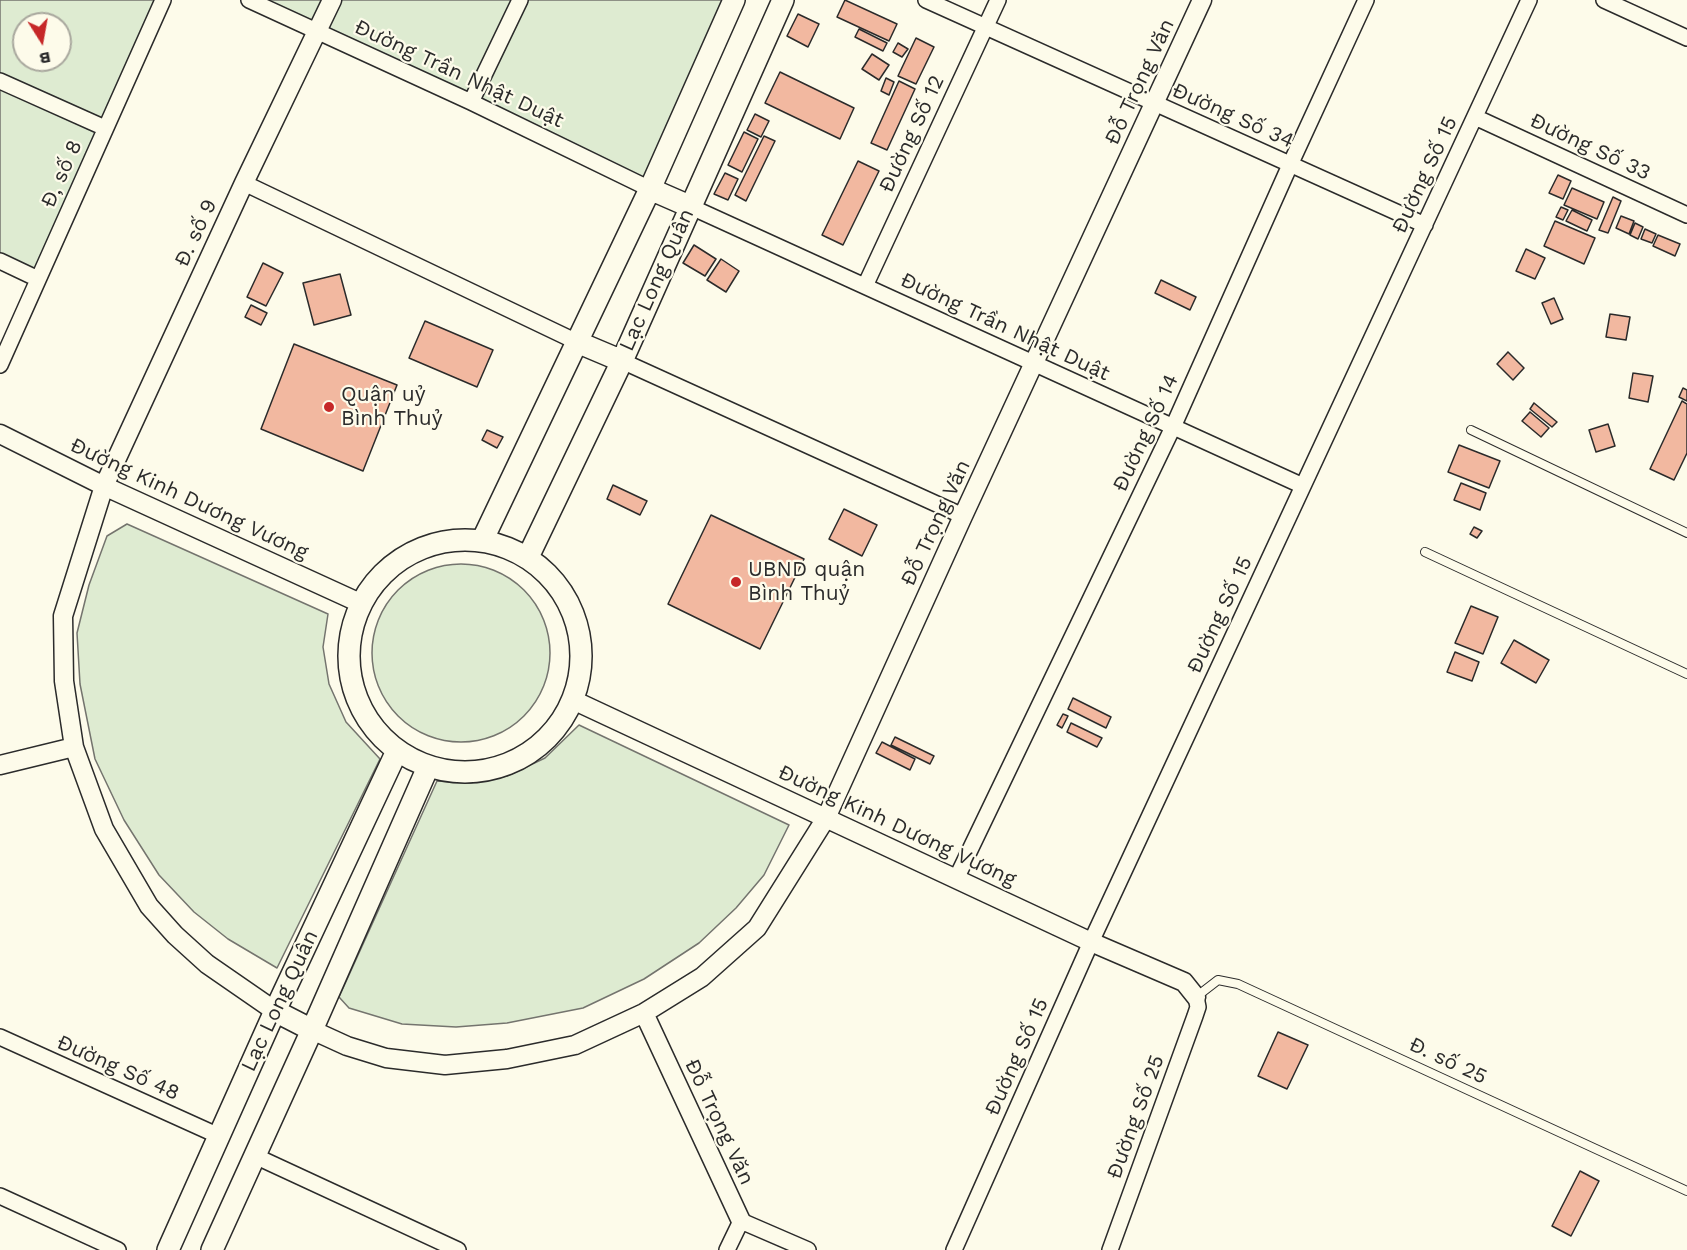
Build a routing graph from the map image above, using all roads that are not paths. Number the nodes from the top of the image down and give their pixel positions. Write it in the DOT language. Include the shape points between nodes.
graph roads {
  1 [pos="163,0"];
  2 [pos="249,0"];
  3 [pos="332,0"];
  4 [pos="520,0"];
  5 [pos="734,0"];
  6 [pos="783,0"];
  7 [pos="926,0"];
  8 [pos="998,0"];
  9 [pos="1202,0"];
  10 [pos="1366,0"];
  11 [pos="1529,0"];
  12 [pos="1604,0"];
  13 [pos="985,27"];
  14 [pos="318,32"];
  15 [pos="1687,38"];
  16 [pos="0,81"];
  17 [pos="471,102"];
  18 [pos="1154,104"];
  19 [pos="1475,117"];
  20 [pos="105,128"];
  21 [pos="1290,165"];
  22 [pos="244,183"];
  23 [pos="650,189"];
  24 [pos="689,206"];
  25 [pos="1687,215"];
  26 [pos="1425,225"];
  27 [pos="0,261"];
  28 [pos="38,279"];
  29 [pos="865,286"];
  30 [pos="577,342"];
  31 [pos="622,361"];
  32 [pos="1034,364"];
  33 [pos="0,365"];
  34 [pos="1173,427"];
  35 [pos="1471,430"];
  36 [pos="0,434"];
  37 [pos="104,486"];
  38 [pos="1304,486"];
  39 [pos="963,516"];
  40 [pos="1687,533"];
  41 [pos="482,541"];
  42 [pos="1425,552"];
  43 [pos="528,557"];
  44 [pos="360,603"];
  45 [pos="1687,674"];
  46 [pos="573,700"];
  47 [pos="74,747"];
  48 [pos="396,753"];
  49 [pos="0,765"];
  50 [pos="428,767"];
  51 [pos="826,818"];
  52 [pos="956,879"];
  53 [pos="1091,942"];
  54 [pos="1197,997"];
  55 [pos="275,1011"];
  56 [pos="644,1013"];
  57 [pos="312,1030"];
  58 [pos="0,1037"];
  59 [pos="219,1136"];
  60 [pos="255,1156"];
  61 [pos="1687,1191"];
  62 [pos="0,1196"];
  63 [pos="741,1221"];
  64 [pos="118,1250"];
  65 [pos="168,1250"];
  66 [pos="212,1250"];
  67 [pos="458,1250"];
  68 [pos="727,1250"];
  69 [pos="808,1250"];
  70 [pos="954,1250"];
  71 [pos="1110,1250"];
  1 -- 20 [label="street, Đ, số 8"];
  2 -- 14 [label="street, Đường Trần Nhật Duật"];
  3 -- 14 [label="street, Đ. số 9"];
  4 -- 17 [label="street"];
  5 -- 23 [label="main road, Lạc Long Quân"];
  6 -- 24 [label="main road, Lạc Long Quân"];
  7 -- 13 [label="street, Đường Số 34"];
  8 -- 13 [label="street, Đường Số 12"];
  9 -- 18 [label="street, Đỗ Trọng Văn"];
  10 -- 21 [label="street, Đường Số 14"];
  11 -- 19 [label="street, Đường Số 15"];
  12 -- 15 [label="street"];
  13 -- 18 [label="street, Đường Số 34"];
  13 -- 29 [label="street, Đường Số 12"];
  14 -- 17 [label="street, Đường Trần Nhật Duật"];
  14 -- 22 [label="street, Đ. số 9"];
  16 -- 20 [label="street"];
  17 -- 23 [label="street, Đường Trần Nhật Duật"];
  18 -- 21 [label="street, Đường Số 34"];
  18 -- 32 [label="street, Đỗ Trọng Văn"];
  19 -- 25 [label="street, Đường Số 33"];
  19 -- 26 [label="street, Đường Số 15"];
  20 -- 28 [label="street, Đ, số 8"];
  21 -- 26 [label="street, Đường Số 34"];
  21 -- 34 [label="street, Đường Số 14"];
  22 -- 30 [label="street"];
  22 -- 37 [label="street, Đ. số 9"];
  23 -- 24 [label="main road"];
  23 -- 30 [label="main road, Lạc Long Quân"];
  24 -- 29 [label="street, Đường Trần Nhật Duật"];
  24 -- 31 [label="main road, Lạc Long Quân"];
  26 -- 38 [label="street, Đường Số 15"];
  27 -- 28 [label="street"];
  28 -- 33 [label="street, Đ, số 8"];
  29 -- 32 [label="street, Đường Trần Nhật Duật"];
  30 -- 31 [label="main road"];
  30 -- 41 [label="main road, Lạc Long Quân"];
  31 -- 39 [label="street"];
  31 -- 43 [label="main road, Lạc Long Quân"];
  32 -- 34 [label="street, Đường Trần Nhật Duật"];
  32 -- 39 [label="street, Đỗ Trọng Văn"];
  34 -- 38 [label="street, Đường Trần Nhật Duật"];
  34 -- 52 [label="street, Đường Số 14"];
  35 -- 40 [label="lane"];
  36 -- 37 [label="street, Đường Kinh Dương Vương"];
  37 -- 44 [label="street, Đường Kinh Dương Vương"];
  37 -- 47 [label="street, Đ. số 9" via="63,616 64,681"];
  38 -- 53 [label="street, Đường Số 15"];
  39 -- 51 [label="street, Đỗ Trọng Văn"];
  41 -- 43 [label="main road"];
  41 -- 44 [label="main road" via="446,541 411,552 381,574"];
  42 -- 45 [label="lane"];
  43 -- 46 [label="main road" via="553,578 571,605 580,636 581,669"];
  44 -- 48 [label="main road" via="348,642 350,681 365,718"];
  46 -- 50 [label="main road" via="555,730 519,758 497,768 463,773"];
  46 -- 51 [label="street, Đường Kinh Dương Vương"];
  47 -- 49 [label="street"];
  47 -- 55 [label="street, Đ. số 9" via="104,829 149,906 207,964"];
  48 -- 50 [label="main road"];
  48 -- 55 [label="main road, Lạc Long Quân"];
  50 -- 57 [label="main road, Lạc Long Quân"];
  51 -- 52 [label="street, Đường Kinh Dương Vương"];
  51 -- 56 [label="street, Đỗ Trọng Văn" via="757,928 702,977"];
  52 -- 53 [label="street, Đường Kinh Dương Vương"];
  53 -- 54 [label="street, Đường Kinh Dương Vương" via="1184,982"];
  53 -- 70 [label="street, Đường Số 15"];
  54 -- 61 [label="lane, Đ. số 25" via="1218,980 1233,982"];
  54 -- 71 [label="street, Đường Số 25" via="1195,1016"];
  55 -- 57 [label="main road"];
  55 -- 59 [label="main road, Lạc Long Quân"];
  56 -- 57 [label="street, Đỗ Trọng Văn" via="575,1045 507,1059 445,1065 386,1058"];
  56 -- 63 [label="street, Đỗ Trọng Văn"];
  57 -- 60 [label="main road, Lạc Long Quân"];
  58 -- 59 [label="street, Đường Số 48"];
  59 -- 65 [label="main road, Lạc Long Quân"];
  60 -- 66 [label="main road, Lạc Long Quân"];
  60 -- 67 [label="street"];
  62 -- 64 [label="street"];
  63 -- 68 [label="street"];
  63 -- 69 [label="street"];
}
